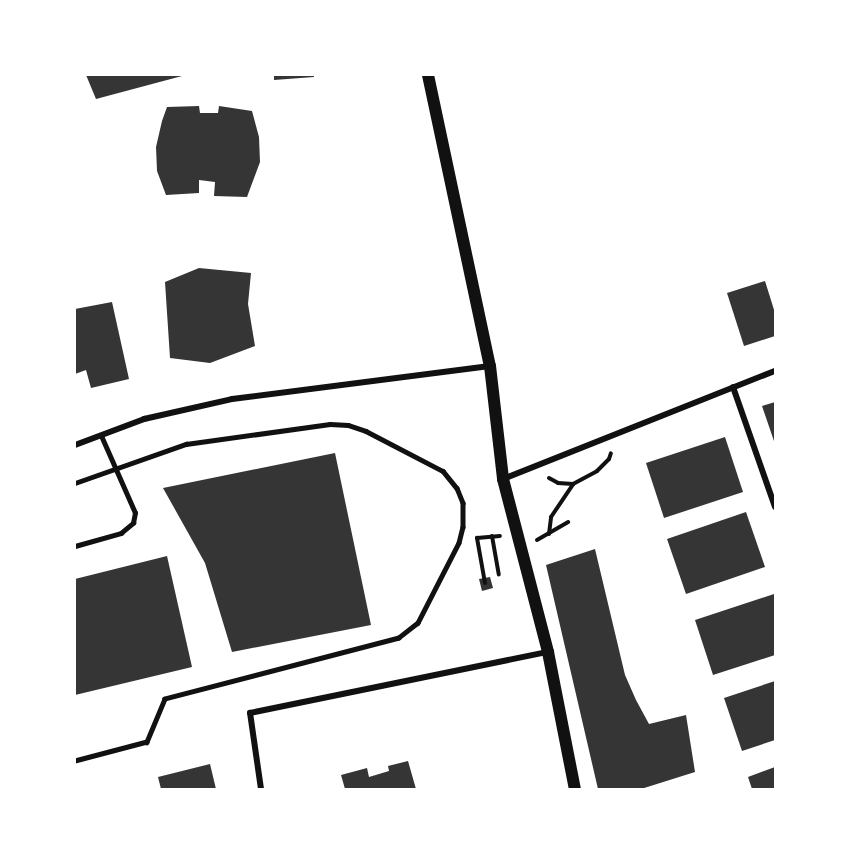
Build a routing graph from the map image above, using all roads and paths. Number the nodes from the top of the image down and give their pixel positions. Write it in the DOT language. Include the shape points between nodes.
graph roads {
  1 [pos="428,75"];
  2 [pos="490,366"];
  3 [pos="775,371"];
  4 [pos="733,387"];
  5 [pos="101,436"];
  6 [pos="75,445"];
  7 [pos="609,459"];
  8 [pos="539,465"];
  9 [pos="116,467"];
  10 [pos="503,480"];
  11 [pos="75,483"];
  12 [pos="573,484"];
  13 [pos="775,507"];
  14 [pos="568,522"];
  15 [pos="549,534"];
  16 [pos="492,536"];
  17 [pos="518,537"];
  18 [pos="75,546"];
  19 [pos="521,550"];
  20 [pos="499,574"];
  21 [pos="484,583"];
  22 [pos="548,652"];
  23 [pos="75,761"];
  24 [pos="261,789"];
  25 [pos="575,789"];
  1 -- 2 [label="main road"];
  2 -- 5 [label="street" via="232,399 144,419"];
  2 -- 10 [label="main road"];
  3 -- 4 [label="street"];
  4 -- 8 [label="street"];
  4 -- 13 [label="street"];
  5 -- 6 [label="street"];
  5 -- 9 [label="lane"];
  7 -- 12 [label="path" via="597,471"];
  8 -- 10 [label="street"];
  8 -- 12 [label="path" via="546,476 558,483"];
  9 -- 11 [label="lane"];
  9 -- 18 [label="lane" via="135,513 133,523 121,533"];
  9 -- 23 [label="lane" via="186,444 330,424 348,425 366,430 443,471 463,503 463,527 459,543 418,623 399,638 165,699 147,742"];
  10 -- 17 [label="main road"];
  12 -- 15 [label="path" via="551,517"];
  14 -- 15 [label="path"];
  15 -- 19 [label="path"];
  16 -- 17 [label="path"];
  16 -- 20 [label="path"];
  16 -- 21 [label="path" via="477,538"];
  17 -- 19 [label="main road"];
  19 -- 22 [label="main road"];
  22 -- 24 [label="street" via="250,712"];
  22 -- 25 [label="main road"];
}
